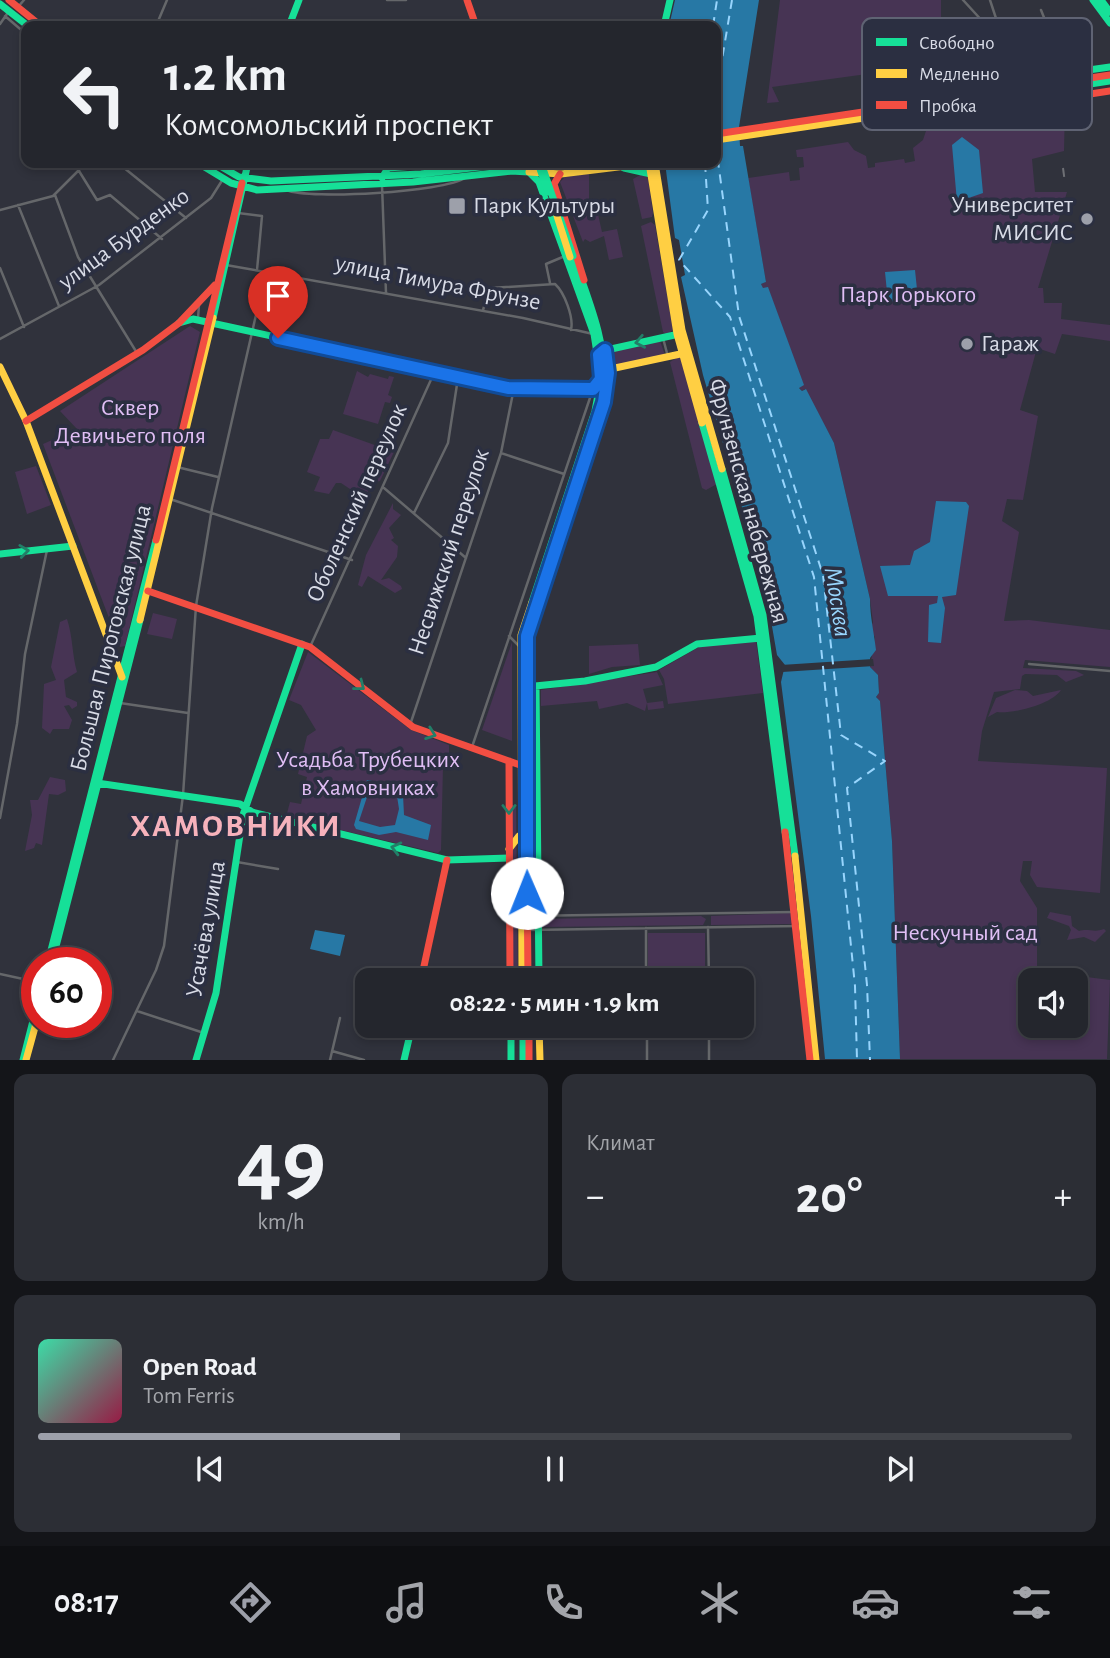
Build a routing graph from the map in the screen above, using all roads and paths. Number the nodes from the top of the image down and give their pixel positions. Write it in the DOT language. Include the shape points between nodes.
graph roads {
  1 [pos="9,0"];
  2 [pos="24,0"];
  3 [pos="167,0"];
  4 [pos="299,0"];
  5 [pos="387,0"];
  6 [pos="406,0"];
  7 [pos="467,0"];
  8 [pos="670,0"];
  9 [pos="963,0"];
  10 [pos="990,0"];
  11 [pos="1093,0"];
  12 [pos="1101,0"];
  13 [pos="18,7"];
  14 [pos="4,10"];
  15 [pos="1041,10"];
  16 [pos="1110,12"];
  17 [pos="980,18"];
  18 [pos="997,18"];
  19 [pos="1044,18"];
  20 [pos="21,21"];
  21 [pos="35,21"];
  22 [pos="158,21"];
  23 [pos="291,21"];
  24 [pos="474,21"];
  25 [pos="665,21"];
  26 [pos="1110,23"];
  27 [pos="0,24"];
  28 [pos="21,29"];
  29 [pos="1110,67"];
  30 [pos="1092,70"];
  31 [pos="1110,75"];
  32 [pos="1092,78"];
  33 [pos="1110,81"];
  34 [pos="1092,85"];
  35 [pos="1110,89"];
  36 [pos="1092,93"];
  37 [pos="862,114"];
  38 [pos="862,118"];
  39 [pos="762,131"];
  40 [pos="721,134"];
  41 [pos="721,139"];
  42 [pos="82,168"];
  43 [pos="124,168"];
  44 [pos="206,168"];
  45 [pos="222,168"];
  46 [pos="248,168"];
  47 [pos="473,168"];
  48 [pos="508,168"];
  49 [pos="515,168"];
  50 [pos="541,168"];
  51 [pos="612,168"];
  52 [pos="625,168"];
  53 [pos="651,168"];
  54 [pos="652,168"];
  55 [pos="225,170"];
  56 [pos="79,171"];
  57 [pos="529,172"];
  58 [pos="561,174"];
  59 [pos="651,174"];
  60 [pos="222,178"];
  61 [pos="247,180"];
  62 [pos="382,184"];
  63 [pos="271,186"];
  64 [pos="242,188"];
  65 [pos="556,190"];
  66 [pos="543,193"];
  67 [pos="55,195"];
  68 [pos="18,205"];
  69 [pos="0,210"];
  70 [pos="241,214"];
  71 [pos="186,218"];
  72 [pos="229,238"];
  73 [pos="162,239"];
  74 [pos="569,256"];
  75 [pos="226,265"];
  76 [pos="0,268"];
  77 [pos="257,270"];
  78 [pos="266,271"];
  79 [pos="217,281"];
  80 [pos="550,284"];
  81 [pos="96,287"];
  82 [pos="582,288"];
  83 [pos="386,293"];
  84 [pos="199,305"];
  85 [pos="59,307"];
  86 [pos="483,310"];
  87 [pos="179,323"];
  88 [pos="207,323"];
  89 [pos="24,327"];
  90 [pos="570,330"];
  91 [pos="253,332"];
  92 [pos="597,333"];
  93 [pos="680,334"];
  94 [pos="663,338"];
  95 [pos="0,339"];
  96 [pos="602,352"];
  97 [pos="138,353"];
  98 [pos="685,353"];
  99 [pos="668,357"];
  100 [pos="0,367"];
  101 [pos="434,373"];
  102 [pos="458,378"];
  103 [pos="605,378"];
  104 [pos="514,388"];
  105 [pos="593,389"];
  106 [pos="26,421"];
  107 [pos="501,453"];
  108 [pos="177,467"];
  109 [pos="564,474"];
  110 [pos="218,477"];
  111 [pos="384,488"];
  112 [pos="169,499"];
  113 [pos="211,513"];
  114 [pos="414,513"];
  115 [pos="73,545"];
  116 [pos="47,550"];
  117 [pos="0,554"];
  118 [pos="466,558"];
  119 [pos="352,560"];
  120 [pos="146,591"];
  121 [pos="195,606"];
  122 [pos="523,626"];
  123 [pos="512,628"];
  124 [pos="509,636"];
  125 [pos="763,638"];
  126 [pos="306,646"];
  127 [pos="519,647"];
  128 [pos="113,654"];
  129 [pos="128,656"];
  130 [pos="1028,664"];
  131 [pos="1110,671"];
  132 [pos="123,681"];
  133 [pos="536,686"];
  134 [pos="525,687"];
  135 [pos="120,703"];
  136 [pos="188,713"];
  137 [pos="410,725"];
  138 [pos="472,748"];
  139 [pos="509,761"];
  140 [pos="520,765"];
  141 [pos="96,783"];
  142 [pos="183,795"];
  143 [pos="246,807"];
  144 [pos="0,818"];
  145 [pos="519,836"];
  146 [pos="509,853"];
  147 [pos="447,860"];
  148 [pos="237,862"];
  149 [pos="278,869"];
  150 [pos="798,912"];
  151 [pos="524,916"];
  152 [pos="538,916"];
  153 [pos="800,926"];
  154 [pos="708,927"];
  155 [pos="646,928"];
  156 [pos="538,929"];
  157 [pos="528,930"];
  158 [pos="54,947"];
  159 [pos="424,968"];
  160 [pos="510,968"];
  161 [pos="522,968"];
  162 [pos="528,968"];
  163 [pos="539,968"];
  164 [pos="646,968"];
  165 [pos="709,968"];
  166 [pos="0,974"];
  167 [pos="21,979"];
  168 [pos="137,1011"];
  169 [pos="340,1018"];
  170 [pos="204,1033"];
  171 [pos="30,1038"];
  172 [pos="31,1038"];
  173 [pos="409,1038"];
  174 [pos="511,1038"];
  175 [pos="523,1038"];
  176 [pos="529,1038"];
  177 [pos="539,1038"];
  178 [pos="647,1038"];
  179 [pos="709,1038"];
  180 [pos="332,1051"];
  181 [pos="25,1059"];
  182 [pos="113,1059"];
  183 [pos="196,1059"];
  184 [pos="330,1059"];
  185 [pos="364,1059"];
  186 [pos="404,1059"];
  187 [pos="511,1059"];
  188 [pos="523,1059"];
  189 [pos="529,1059"];
  190 [pos="540,1059"];
  191 [pos="647,1059"];
  192 [pos="709,1059"];
  193 [pos="810,1059"];
  194 [pos="816,1059"];
  1 -- 13 [label="main road"];
  2 -- 13 [label="street"];
  3 -- 22 [label="street"];
  4 -- 23 [label="main road"];
  5 -- 6 [label="street"];
  7 -- 24 [label="main road"];
  8 -- 25 [label="main road"];
  9 -- 17 [label="street"];
  10 -- 18 [label="street"];
  11 -- 26 [label="main road"];
  12 -- 16 [label="main road"];
  13 -- 21 [label="main road"];
  14 -- 20 [label="main road"];
  14 -- 27 [label="street"];
  14 -- 28 [label="street"];
  15 -- 19 [label="street"];
  29 -- 30 [label="main road"];
  31 -- 32 [label="main road"];
  33 -- 34 [label="main road"];
  35 -- 36 [label="main road"];
  37 -- 39 [label="main road"];
  38 -- 39 [label="main road"];
  39 -- 40 [label="main road"];
  39 -- 41 [label="main road"];
  42 -- 56 [label="street"];
  43 -- 71 [label="street"];
  44 -- 60 [label="main road"];
  45 -- 55 [label="main road"];
  46 -- 61 [label="main road"];
  47 -- 62 [label="main road"];
  48 -- 62 [label="main road" via="468,177"];
  49 -- 57 [label="main road"];
  50 -- 74 [label="main road, bridge"];
  51 -- 58 [label="main road"];
  52 -- 59 [label="main road"];
  53 -- 59 [label="main road, Фрунзенская набережная"];
  54 -- 93 [label="main road, Фрунзенская набережная"];
  55 -- 60 [label="street, улица Бурденко"];
  55 -- 61 [label="main road"];
  56 -- 67 [label="street"];
  56 -- 73 [label="street" via="97,200 109,195"];
  57 -- 58 [label="main road"];
  57 -- 66 [label="main road"];
  58 -- 65 [label="main road" via="554,180"];
  59 -- 93 [label="main road, Фрунзенская набережная"];
  60 -- 64 [label="main road"];
  60 -- 71 [label="street, улица Бурденко" via="213,196"];
  61 -- 63 [label="main road"];
  61 -- 64 [label="main road"];
  62 -- 63 [label="main road"];
  62 -- 63 [label="main road" via="286,190"];
  62 -- 83 [label="street"];
  63 -- 64 [label="main road"];
  64 -- 70 [label="main road"];
  64 -- 72 [label="main road"];
  65 -- 66 [label="main road" via="548,186"];
  65 -- 82 [label="main road"];
  66 -- 74 [label="main road"];
  67 -- 68 [label="street"];
  67 -- 81 [label="street" via="76,252"];
  68 -- 69 [label="street"];
  68 -- 85 [label="street"];
  70 -- 72 [label="main road"];
  70 -- 77 [label="street" via="262,216"];
  71 -- 73 [label="street, улица Бурденко"];
  72 -- 75 [label="main road"];
  72 -- 79 [label="main road"];
  73 -- 81 [label="street, улица Бурденко"];
  74 -- 80 [label="street" via="546,264"];
  74 -- 82 [label="main road"];
  75 -- 77 [label="street, улица Тимура Фрунзе"];
  75 -- 88 [label="main road"];
  76 -- 89 [label="street"];
  77 -- 78 [label="street, улица Тимура Фрунзе"];
  78 -- 83 [label="street, улица Тимура Фрунзе"];
  78 -- 91 [label="street"];
  79 -- 84 [label="main road"];
  79 -- 88 [label="main road"];
  80 -- 86 [label="street" via="490,288"];
  80 -- 90 [label="street" via="560,289 572,321"];
  81 -- 85 [label="street, улица Бурденко"];
  81 -- 97 [label="street"];
  82 -- 92 [label="main road"];
  83 -- 86 [label="street, улица Тимура Фрунзе"];
  84 -- 87 [label="main road"];
  84 -- 88 [label="street" via="196,314"];
  85 -- 89 [label="street, улица Бурденко"];
  86 -- 90 [label="street, улица Тимура Фрунзе"];
  87 -- 88 [label="main road" via="190,319"];
  87 -- 97 [label="main road"];
  88 -- 91 [label="main road"];
  88 -- 108 [label="main road, Большая Пироговская улица"];
  89 -- 95 [label="street, улица Бурденко"];
  90 -- 92 [label="street, улица Тимура Фрунзе"];
  91 -- 101 [label="main road"];
  91 -- 110 [label="street"];
  92 -- 96 [label="main road"];
  93 -- 94 [label="main road"];
  93 -- 98 [label="main road, Фрунзенская набережная"];
  94 -- 96 [label="main road, one-way"];
  94 -- 99 [label="street"];
  96 -- 103 [label="main road"];
  97 -- 106 [label="main road"];
  98 -- 99 [label="main road"];
  98 -- 125 [label="main road, Фрунзенская набережная"];
  99 -- 103 [label="main road" via="615,368"];
  100 -- 106 [label="main road"];
  101 -- 102 [label="main road"];
  101 -- 111 [label="street, Оболенский переулок"];
  102 -- 104 [label="main road"];
  102 -- 114 [label="street" via="448,443"];
  103 -- 105 [label="main road"];
  103 -- 122 [label="main road"];
  103 -- 134 [label="main road" via="601,413 529,627"];
  104 -- 105 [label="main road"];
  104 -- 107 [label="street, Несвижский переулок"];
  105 -- 109 [label="street"];
  106 -- 115 [label="main road"];
  107 -- 109 [label="street"];
  107 -- 118 [label="street, Несвижский переулок"];
  108 -- 110 [label="street"];
  108 -- 112 [label="main road, Большая Пироговская улица"];
  109 -- 123 [label="street"];
  110 -- 113 [label="street"];
  111 -- 114 [label="street"];
  111 -- 119 [label="street, Оболенский переулок"];
  112 -- 113 [label="street"];
  112 -- 120 [label="main road, Большая Пироговская улица"];
  113 -- 119 [label="street"];
  113 -- 121 [label="street"];
  114 -- 118 [label="street"];
  115 -- 116 [label="main road"];
  115 -- 128 [label="main road"];
  117 -- 116 [label="main road, one-way"];
  116 -- 144 [label="street" via="25,654 18,724"];
  118 -- 137 [label="street, Несвижский переулок"];
  119 -- 126 [label="street, Оболенский переулок"];
  120 -- 121 [label="main road"];
  120 -- 129 [label="main road, Большая Пироговская улица"];
  120 -- 132 [label="main road, Большая Пироговская улица"];
  121 -- 126 [label="main road"];
  121 -- 136 [label="street"];
  122 -- 123 [label="street"];
  122 -- 127 [label="main road"];
  123 -- 124 [label="street"];
  124 -- 127 [label="street"];
  124 -- 138 [label="street"];
  125 -- 133 [label="main road" via="701,643 656,667"];
  125 -- 150 [label="main road, Фрунзенская набережная"];
  126 -- 137 [label="main road, one-way"];
  126 -- 143 [label="main road, Усачёва улица"];
  127 -- 140 [label="main road"];
  128 -- 129 [label="main road"];
  128 -- 132 [label="main road"];
  129 -- 132 [label="main road, Большая Пироговская улица"];
  130 -- 131 [label="street"];
  132 -- 135 [label="main road, Большая Пироговская улица"];
  132 -- 141 [label="main road, Большая Пироговская улица"];
  133 -- 134 [label="main road"];
  133 -- 152 [label="main road"];
  134 -- 151 [label="main road"];
  135 -- 136 [label="street"];
  135 -- 141 [label="main road, Большая Пироговская улица"];
  136 -- 142 [label="street"];
  137 -- 138 [label="main road, one-way"];
  138 -- 139 [label="main road"];
  139 -- 140 [label="main road"];
  139 -- 146 [label="main road, one-way"];
  140 -- 145 [label="main road"];
  141 -- 142 [label="main road"];
  141 -- 158 [label="main road, Большая Пироговская улица"];
  142 -- 143 [label="main road"];
  142 -- 168 [label="street" via="164,946"];
  147 -- 143 [label="main road, one-way"];
  143 -- 148 [label="main road, Усачёва улица"];
  145 -- 146 [label="main road"];
  145 -- 151 [label="main road"];
  146 -- 147 [label="main road"];
  146 -- 160 [label="main road"];
  147 -- 159 [label="main road"];
  148 -- 149 [label="street"];
  148 -- 170 [label="main road, Усачёва улица" via="216,993"];
  150 -- 152 [label="street"];
  150 -- 153 [label="main road, Фрунзенская набережная"];
  151 -- 152 [label="street"];
  151 -- 157 [label="main road"];
  151 -- 161 [label="main road"];
  152 -- 156 [label="main road"];
  153 -- 154 [label="street"];
  153 -- 193 [label="main road, Фрунзенская набережная"];
  153 -- 194 [label="main road, Фрунзенская набережная"];
  154 -- 155 [label="street"];
  154 -- 165 [label="street"];
  155 -- 156 [label="street"];
  155 -- 164 [label="street"];
  156 -- 157 [label="street"];
  156 -- 163 [label="main road"];
  157 -- 162 [label="main road"];
  166 -- 167 [label="street"];
  168 -- 170 [label="street"];
  168 -- 182 [label="street"];
  169 -- 180 [label="street"];
  170 -- 183 [label="main road, Усачёва улица"];
  171 -- 181 [label="main road"];
  172 -- 181 [label="main road"];
  173 -- 186 [label="main road"];
  174 -- 187 [label="main road"];
  175 -- 188 [label="main road"];
  176 -- 189 [label="main road"];
  177 -- 190 [label="main road"];
  178 -- 191 [label="street"];
  179 -- 192 [label="street"];
  180 -- 184 [label="street"];
  180 -- 185 [label="street"];
}
